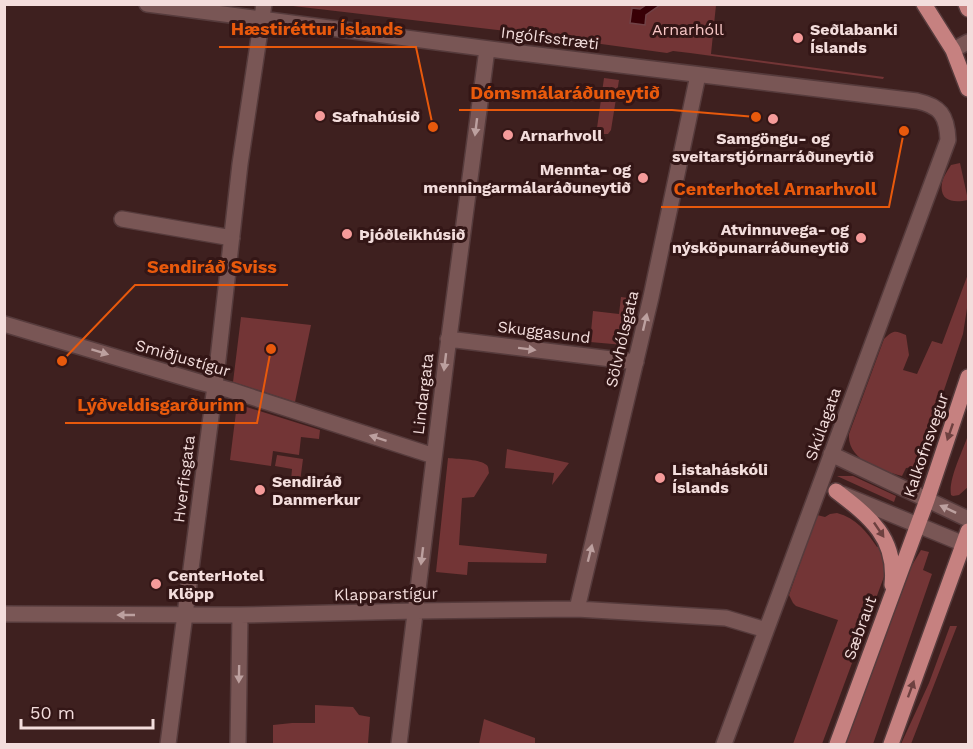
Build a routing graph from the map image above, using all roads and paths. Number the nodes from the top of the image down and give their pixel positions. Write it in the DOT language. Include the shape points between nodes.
graph roads {
  1 [pos="147,4"];
  2 [pos="924,4"];
  3 [pos="966,4"];
  4 [pos="969,9"];
  5 [pos="263,12"];
  6 [pos="969,42"];
  7 [pos="486,49"];
  8 [pos="953,50"];
  9 [pos="698,75"];
  10 [pos="969,89"];
  11 [pos="944,116"];
  12 [pos="122,219"];
  13 [pos="232,238"];
  14 [pos="4,324"];
  15 [pos="448,339"];
  16 [pos="636,362"];
  17 [pos="969,377"];
  18 [pos="215,386"];
  19 [pos="831,454"];
  20 [pos="434,456"];
  21 [pos="820,484"];
  22 [pos="836,491"];
  23 [pos="927,500"];
  24 [pos="969,519"];
  25 [pos="918,525"];
  26 [pos="966,538"];
  27 [pos="891,597"];
  28 [pos="577,609"];
  29 [pos="416,611"];
  30 [pos="4,614"];
  31 [pos="185,615"];
  32 [pos="240,615"];
  33 [pos="766,630"];
  34 [pos="168,744"];
  35 [pos="238,744"];
  36 [pos="399,744"];
  37 [pos="724,744"];
  38 [pos="837,744"];
  39 [pos="891,744"];
  1 -- 5 [label="street, Ingólfsstræti"];
  2 -- 8 [label="main road"];
  3 -- 4 [label="main road"];
  5 -- 7 [label="street, Ingólfsstræti"];
  5 -- 13 [label="street, Hverfisgata"];
  6 -- 8 [label="street"];
  7 -- 9 [label="street, Ingólfsstræti"];
  7 -- 15 [label="street, Lindargata, one-way"];
  8 -- 10 [label="main road"];
  9 -- 11 [label="street, Ingólfsstræti" via="917,101 930,104"];
  16 -- 9 [label="street, Sölvhólsgata, one-way"];
  11 -- 19 [label="street, Skúlagata" via="948,140"];
  12 -- 13 [label="street"];
  13 -- 18 [label="street, Hverfisgata"];
  14 -- 18 [label="street, Smiðjustígur, one-way"];
  15 -- 16 [label="street, Skuggasund, one-way"];
  15 -- 20 [label="street, Lindargata, one-way"];
  28 -- 16 [label="street, Sölvhólsgata, one-way"];
  17 -- 23 [label="main road, Kalkofnsvegur, one-way"];
  20 -- 18 [label="street, Smiðjustígur, one-way"];
  18 -- 31 [label="street, Hverfisgata"];
  19 -- 21 [label="street, Skúlagata"];
  19 -- 23 [label="street"];
  20 -- 29 [label="street, Lindargata, one-way"];
  21 -- 22 [label="street"];
  21 -- 33 [label="street, Skúlagata"];
  22 -- 25 [label="street"];
  22 -- 27 [label="main road, one-way" via="876,524 883,536 892,561"];
  24 -- 23 [label="street, one-way"];
  23 -- 25 [label="main road, Kalkofnsvegur"];
  25 -- 26 [label="street"];
  25 -- 27 [label="main road, Sæbraut"];
  39 -- 26 [label="main road, one-way"];
  27 -- 38 [label="main road, Sæbraut"];
  28 -- 29 [label="street, Klapparstígur"];
  28 -- 33 [label="street, Klapparstígur" via="726,618"];
  29 -- 32 [label="street, Klapparstígur"];
  29 -- 36 [label="street, Lindargata"];
  31 -- 30 [label="street, Klapparstígur, one-way"];
  31 -- 32 [label="street, Klapparstígur"];
  31 -- 34 [label="street, Hverfisgata"];
  32 -- 35 [label="street, one-way"];
  33 -- 37 [label="street, Skúlagata"];
}
